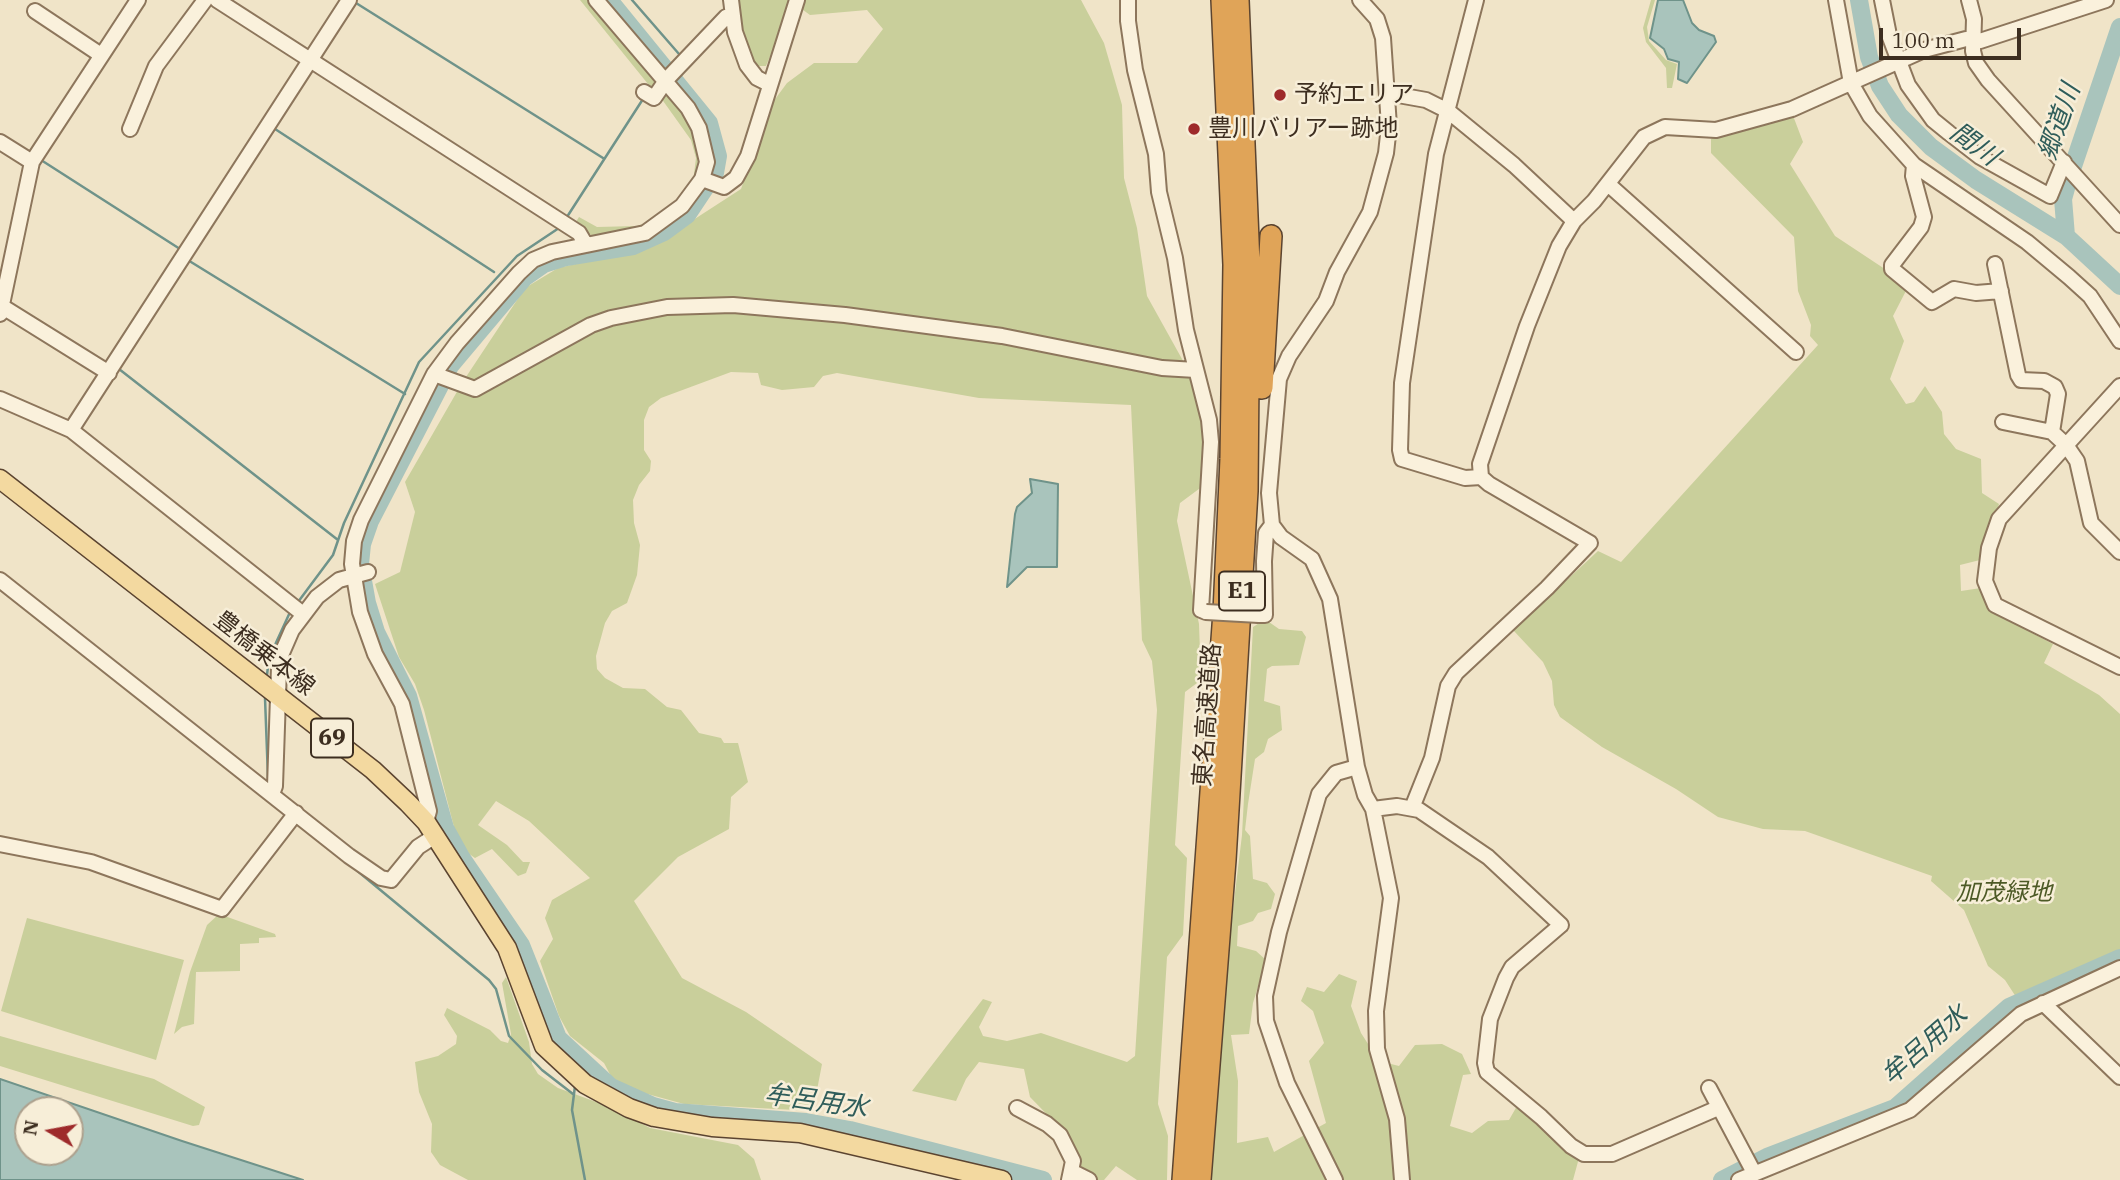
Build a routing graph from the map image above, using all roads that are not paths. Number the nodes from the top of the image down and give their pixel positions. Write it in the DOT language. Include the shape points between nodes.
graph roads {
  1 [pos="138,0"];
  2 [pos="205,0"];
  3 [pos="217,0"];
  4 [pos="349,0"];
  5 [pos="596,0"];
  6 [pos="797,0"];
  7 [pos="1128,0"];
  8 [pos="1222,0"];
  9 [pos="1238,0"];
  10 [pos="1360,0"];
  11 [pos="1476,0"];
  12 [pos="1836,0"];
  13 [pos="1882,0"];
  14 [pos="1969,0"];
  15 [pos="2106,0"];
  16 [pos="731,7"];
  17 [pos="35,11"];
  18 [pos="1973,40"];
  19 [pos="102,55"];
  20 [pos="310,61"];
  21 [pos="1896,63"];
  22 [pos="670,77"];
  23 [pos="1853,82"];
  24 [pos="769,84"];
  25 [pos="1387,93"];
  26 [pos="647,94"];
  27 [pos="1448,111"];
  28 [pos="130,129"];
  29 [pos="0,142"];
  30 [pos="32,162"];
  31 [pos="2065,163"];
  32 [pos="1914,165"];
  33 [pos="708,181"];
  34 [pos="1608,184"];
  35 [pos="1574,221"];
  36 [pos="2120,225"];
  37 [pos="1271,236"];
  38 [pos="586,245"];
  39 [pos="1995,264"];
  40 [pos="2001,291"];
  41 [pos="2,306"];
  42 [pos="2120,341"];
  43 [pos="1796,352"];
  44 [pos="1196,370"];
  45 [pos="109,373"];
  46 [pos="440,377"];
  47 [pos="2120,386"];
  48 [pos="0,399"];
  49 [pos="2003,422"];
  50 [pos="71,430"];
  51 [pos="2052,432"];
  52 [pos="2066,445"];
  53 [pos="1481,477"];
  54 [pos="0,479"];
  55 [pos="1272,525"];
  56 [pos="1245,528"];
  57 [pos="2120,552"];
  58 [pos="359,573"];
  59 [pos="0,580"];
  60 [pos="303,614"];
  61 [pos="2120,667"];
  62 [pos="279,696"];
  63 [pos="1357,767"];
  64 [pos="272,794"];
  65 [pos="1412,808"];
  66 [pos="1373,809"];
  67 [pos="292,818"];
  68 [pos="430,829"];
  69 [pos="0,844"];
  70 [pos="2120,968"];
  71 [pos="2043,1003"];
  72 [pos="2120,1077"];
  73 [pos="1709,1088"];
  74 [pos="1017,1108"];
  75 [pos="1718,1108"];
  76 [pos="1749,1164"];
  77 [pos="1070,1177"];
  78 [pos="1002,1180"];
  79 [pos="1089,1180"];
  80 [pos="1184,1180"];
  81 [pos="1200,1180"];
  82 [pos="1335,1180"];
  83 [pos="1402,1180"];
  84 [pos="1739,1180"];
  1 -- 19 [label="street"];
  2 -- 28 [label="street" via="156,66"];
  3 -- 20 [label="street"];
  4 -- 20 [label="street"];
  5 -- 22 [label="street"];
  6 -- 24 [label="street"];
  7 -- 44 [label="street" via="1135,70 1154,144 1159,192"];
  8 -- 80 [label="highway, 東名高速道路 / E1" via="1234,265 1231,459"];
  9 -- 56 [label="highway, 東名高速道路 / E1" via="1249,264"];
  10 -- 25 [label="street" via="1377,19 1383,38"];
  11 -- 27 [label="street"];
  12 -- 23 [label="street"];
  13 -- 21 [label="street"];
  14 -- 18 [label="street"];
  15 -- 18 [label="street"];
  16 -- 22 [label="street"];
  16 -- 24 [label="street" via="747,65"];
  17 -- 19 [label="street"];
  18 -- 21 [label="street" via="1924,50"];
  18 -- 31 [label="street" via="1976,63 1988,80"];
  19 -- 30 [label="street"];
  20 -- 38 [label="street" via="579,233"];
  20 -- 45 [label="street"];
  21 -- 23 [label="street"];
  21 -- 31 [label="street" via="1933,120 1980,157 2050,196"];
  22 -- 26 [label="street" via="654,98"];
  22 -- 33 [label="street" via="699,128"];
  23 -- 32 [label="street" via="1870,117"];
  23 -- 34 [label="street" via="1792,109 1716,130 1655,130 1644,137"];
  24 -- 33 [label="street" via="748,156 736,178 724,187"];
  25 -- 27 [label="street" via="1426,100"];
  25 -- 55 [label="street" via="1390,126 1370,212 1326,301 1279,379 1269,493"];
  27 -- 35 [label="street"];
  27 -- 53 [label="street" via="1436,154 1407,342 1400,450 1402,459 1465,478"];
  29 -- 30 [label="street"];
  30 -- 41 [label="street"];
  31 -- 36 [label="street"];
  32 -- 40 [label="street" via="1924,217 1892,269 1932,302 1954,289"];
  32 -- 42 [label="street" via="2027,242 2069,277 2090,296"];
  33 -- 38 [label="street" via="645,233"];
  34 -- 35 [label="street"];
  34 -- 43 [label="street"];
  35 -- 53 [label="street" via="1527,326 1480,464"];
  37 -- 56 [label="highway" via="1258,455"];
  38 -- 46 [label="street" via="533,260 457,343"];
  39 -- 40 [label="street"];
  40 -- 51 [label="street" via="2018,375 2021,380 2044,381 2058,394"];
  41 -- 45 [label="street"];
  44 -- 46 [label="street" via="1162,368 1002,336 733,305 667,307 611,318 475,389"];
  44 -- 55 [label="street, bridge" via="1211,442 1200,610 1265,615 1266,533"];
  45 -- 50 [label="street"];
  46 -- 58 [label="street" via="361,520 354,541"];
  47 -- 52 [label="street"];
  48 -- 50 [label="street"];
  49 -- 51 [label="street"];
  50 -- 60 [label="street"];
  51 -- 52 [label="street"];
  52 -- 57 [label="street" via="2077,461 2091,523"];
  52 -- 61 [label="street" via="1999,519 1985,582 1995,605"];
  53 -- 65 [label="street" via="1590,543 1452,680 1432,758"];
  54 -- 62 [label="main road, 豊橋乗本線 / 69"];
  55 -- 63 [label="street" via="1280,537 1312,558 1330,599"];
  56 -- 81 [label="highway, 東名高速道路 / E1"];
  58 -- 60 [label="street" via="328,587"];
  58 -- 68 [label="street" via="367,636 406,718"];
  59 -- 64 [label="street"];
  60 -- 62 [label="street" via="282,653"];
  62 -- 64 [label="street"];
  62 -- 68 [label="main road, 豊橋乗本線 / 69" via="373,770"];
  63 -- 66 [label="street"];
  63 -- 82 [label="street" via="1336,772 1320,794 1265,996 1266,1021 1287,1083"];
  64 -- 67 [label="street"];
  65 -- 66 [label="street"];
  65 -- 75 [label="street" via="1488,857 1561,925 1512,967 1506,978 1490,1019 1488,1072 1584,1154 1612,1154"];
  66 -- 83 [label="street" via="1391,898 1376,1012 1377,1049 1397,1119"];
  67 -- 68 [label="street" via="387,881"];
  67 -- 69 [label="street" via="222,909 91,862"];
  68 -- 78 [label="main road, 豊橋乗本線 / 69" via="507,948 544,1046 579,1079 654,1117 800,1133"];
  70 -- 71 [label="street"];
  71 -- 72 [label="street"];
  71 -- 84 [label="street" via="1997,1033 1910,1110"];
  73 -- 75 [label="street"];
  74 -- 77 [label="street" via="1060,1135 1070,1151"];
  75 -- 76 [label="street"];
  77 -- 79 [label="street"];
}
